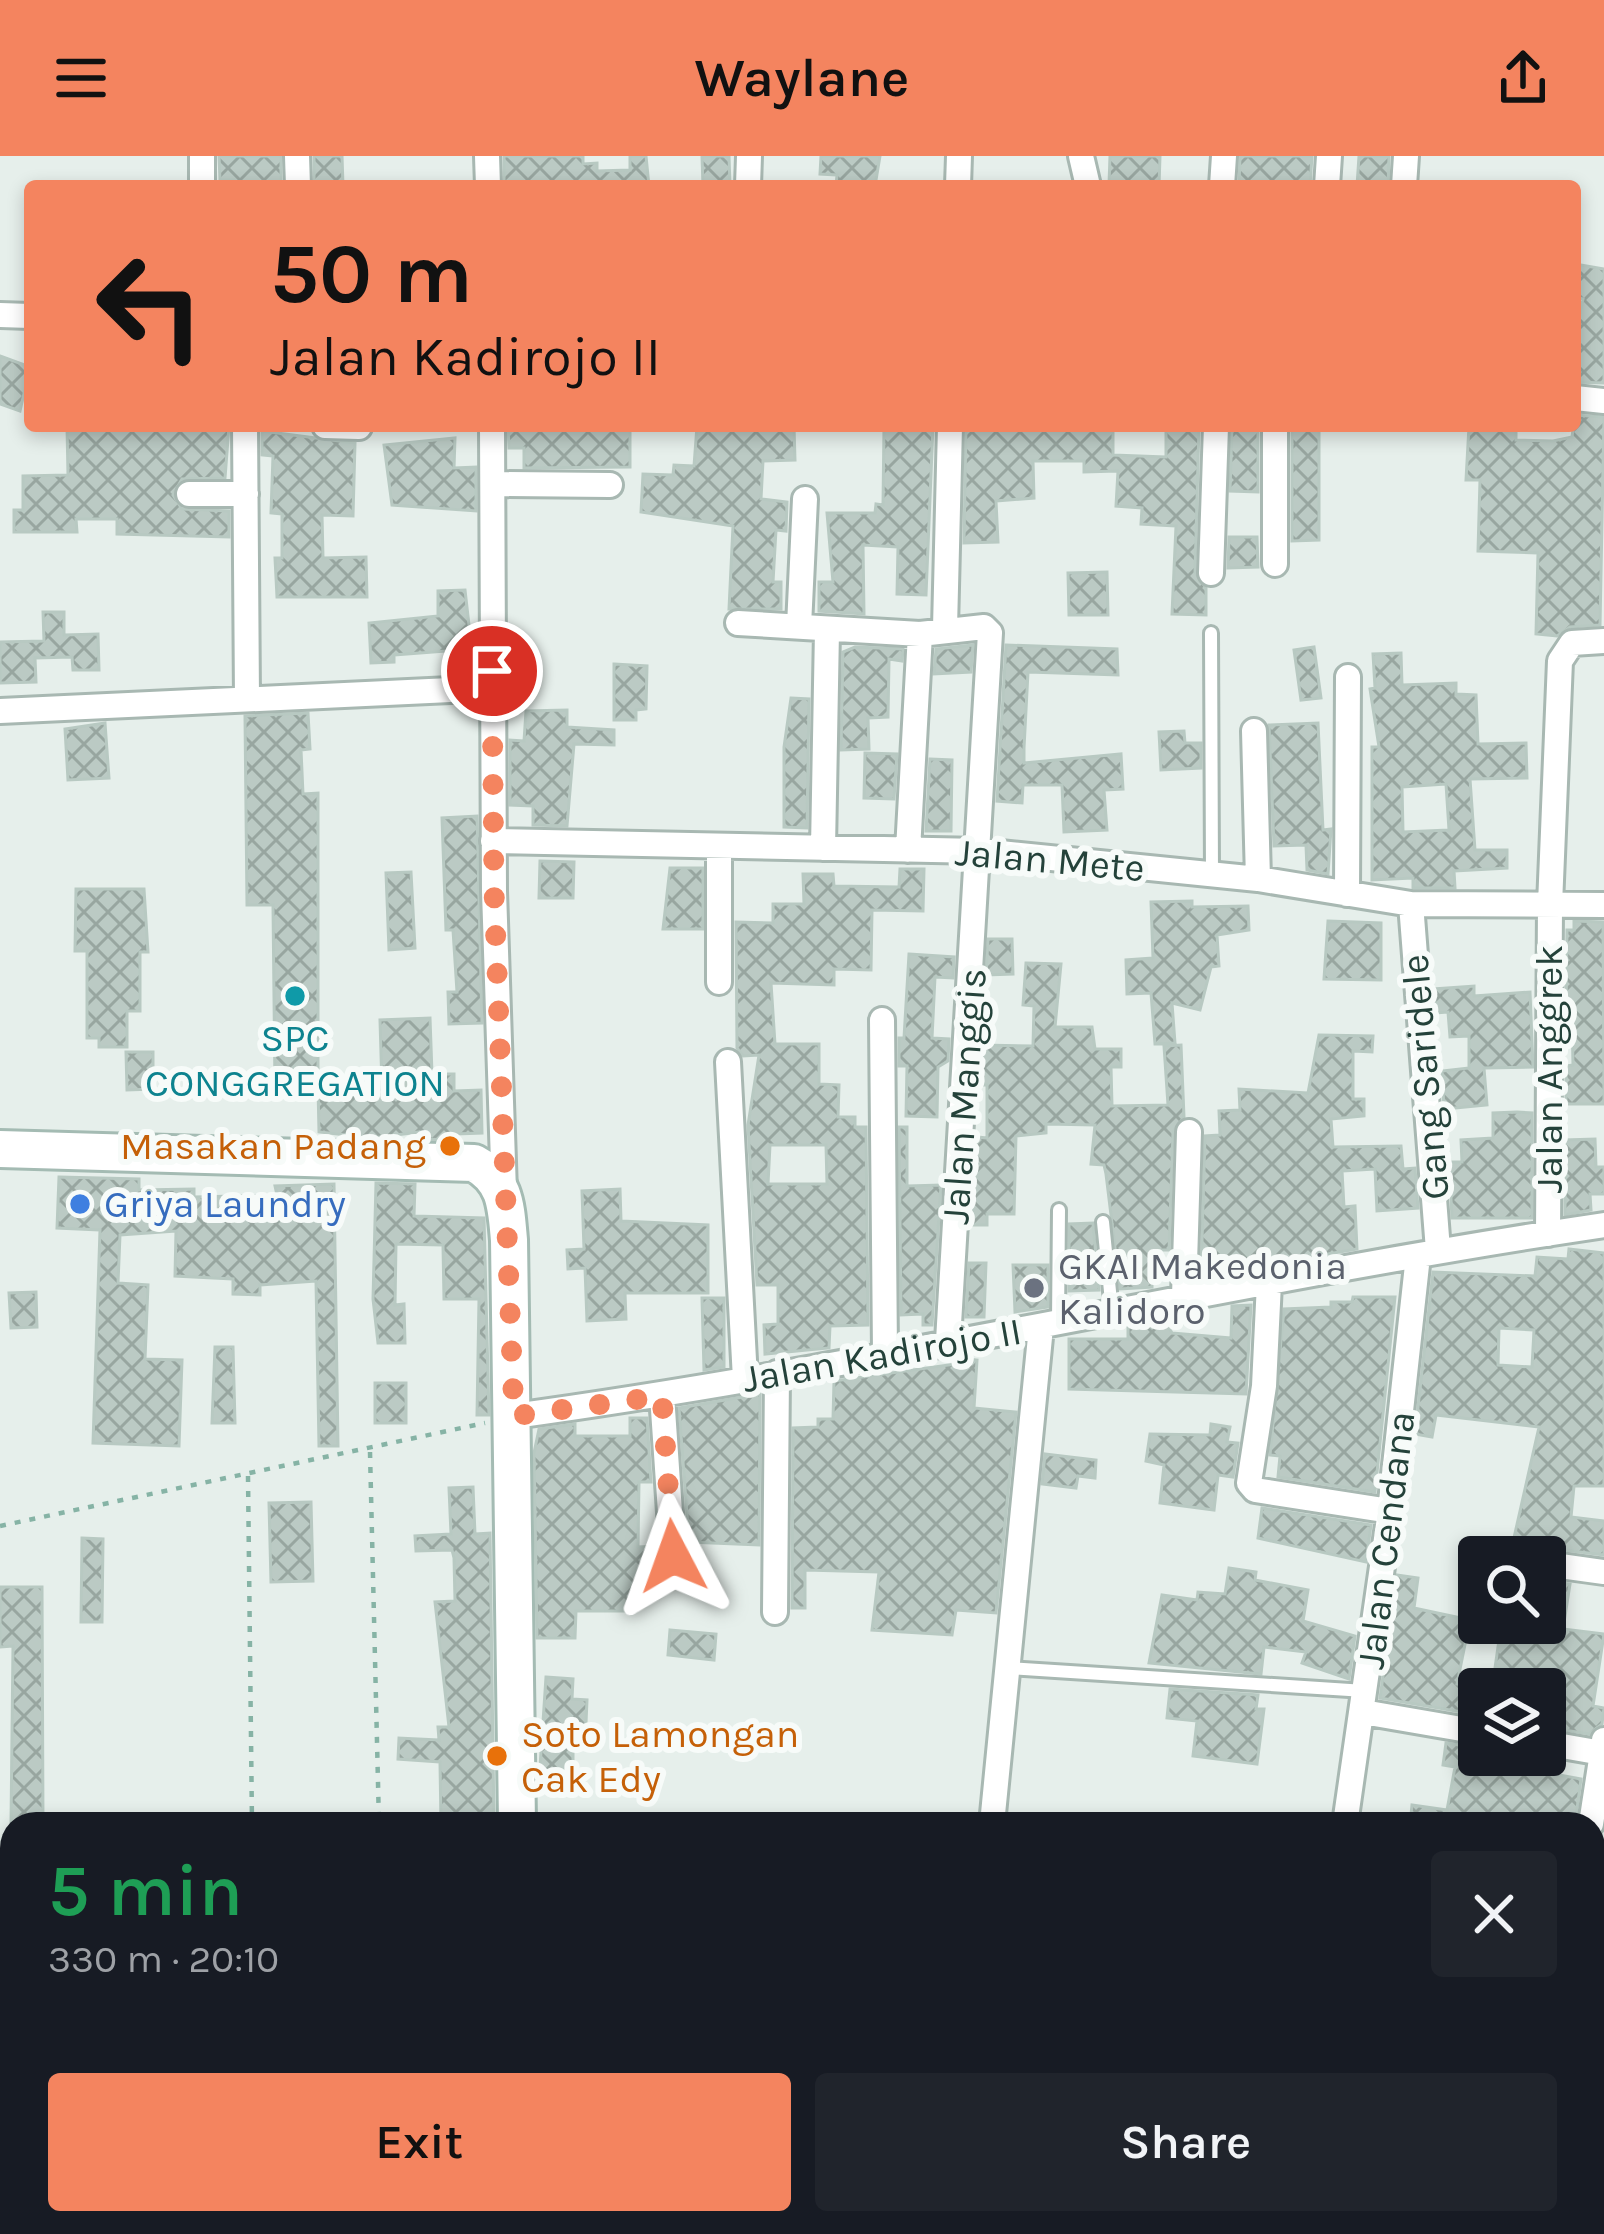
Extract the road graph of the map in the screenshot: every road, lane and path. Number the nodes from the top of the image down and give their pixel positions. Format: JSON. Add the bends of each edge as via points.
{"nodes":[{"id":1,"x":245,"y":432,"type":"edge"},
{"id":2,"x":492,"y":432,"type":"edge"},
{"id":3,"x":950,"y":432,"type":"edge"},
{"id":4,"x":1216,"y":432,"type":"edge"},
{"id":5,"x":1275,"y":432,"type":"edge"},
{"id":6,"x":494,"y":484,"type":"junction"},
{"id":7,"x":610,"y":485,"type":"dead end"},
{"id":8,"x":189,"y":494,"type":"dead end"},
{"id":9,"x":246,"y":494,"type":"junction"},
{"id":10,"x":805,"y":499,"type":"dead end"},
{"id":11,"x":1275,"y":564,"type":"dead end"},
{"id":12,"x":1211,"y":573,"type":"dead end"},
{"id":13,"x":738,"y":623,"type":"dead end"},
{"id":14,"x":799,"y":626,"type":"junction"},
{"id":15,"x":827,"y":630,"type":"junction"},
{"id":16,"x":933,"y":631,"type":"junction"},
{"id":17,"x":1211,"y":633,"type":"dead end"},
{"id":18,"x":1604,"y":641,"type":"edge"},
{"id":19,"x":1348,"y":677,"type":"dead end"},
{"id":20,"x":493,"y":688,"type":"junction"},
{"id":21,"x":247,"y":699,"type":"junction"},
{"id":22,"x":0,"y":710,"type":"edge"},
{"id":23,"x":1254,"y":731,"type":"dead end"},
{"id":24,"x":494,"y":842,"type":"junction"},
{"id":25,"x":719,"y":846,"type":"junction"},
{"id":26,"x":823,"y":848,"type":"junction"},
{"id":27,"x":908,"y":850,"type":"junction"},
{"id":28,"x":981,"y":851,"type":"junction"},
{"id":29,"x":1212,"y":875,"type":"junction"},
{"id":30,"x":1258,"y":879,"type":"junction"},
{"id":31,"x":1347,"y":894,"type":"junction"},
{"id":32,"x":1411,"y":904,"type":"junction"},
{"id":33,"x":1550,"y":905,"type":"junction"},
{"id":34,"x":1604,"y":905,"type":"edge"},
{"id":35,"x":719,"y":982,"type":"dead end"},
{"id":36,"x":882,"y":1020,"type":"dead end"},
{"id":37,"x":728,"y":1062,"type":"dead end"},
{"id":38,"x":1189,"y":1132,"type":"dead end"},
{"id":39,"x":0,"y":1149,"type":"edge"},
{"id":40,"x":504,"y":1192,"type":"junction"},
{"id":41,"x":1059,"y":1210,"type":"dead end"},
{"id":42,"x":1103,"y":1222,"type":"dead end"},
{"id":43,"x":1604,"y":1226,"type":"edge"},
{"id":44,"x":1548,"y":1234,"type":"junction"},
{"id":45,"x":1428,"y":1253,"type":"junction"},
{"id":46,"x":1269,"y":1283,"type":"junction"},
{"id":47,"x":1184,"y":1296,"type":"junction"},
{"id":48,"x":1112,"y":1311,"type":"junction"},
{"id":49,"x":1049,"y":1325,"type":"junction"},
{"id":50,"x":948,"y":1341,"type":"junction"},
{"id":51,"x":885,"y":1353,"type":"junction"},
{"id":52,"x":777,"y":1373,"type":"junction"},
{"id":53,"x":745,"y":1379,"type":"junction"},
{"id":54,"x":662,"y":1396,"type":"junction"},
{"id":55,"x":514,"y":1416,"type":"junction"},
{"id":56,"x":370,"y":1451,"type":"junction"},
{"id":57,"x":248,"y":1476,"type":"junction"},
{"id":58,"x":1390,"y":1511,"type":"junction"},
{"id":59,"x":0,"y":1526,"type":"edge"},
{"id":60,"x":673,"y":1556,"type":"dead end"},
{"id":61,"x":1566,"y":1567,"type":"edge"},
{"id":62,"x":1604,"y":1572,"type":"edge"},
{"id":63,"x":775,"y":1612,"type":"dead end"},
{"id":64,"x":1007,"y":1668,"type":"junction"},
{"id":65,"x":1365,"y":1701,"type":"junction"},
{"id":66,"x":1458,"y":1726,"type":"edge"},
{"id":67,"x":1566,"y":1748,"type":"edge"},
{"id":68,"x":1602,"y":1754,"type":"edge"},
{"id":69,"x":252,"y":1812,"type":"edge"},
{"id":70,"x":380,"y":1812,"type":"edge"},
{"id":71,"x":517,"y":1812,"type":"edge"},
{"id":72,"x":993,"y":1812,"type":"edge"},
{"id":73,"x":1347,"y":1812,"type":"edge"},
{"id":74,"x":1593,"y":1812,"type":"edge"}],
"edges":[{"from":1,"to":9,"type":"street"},
{"from":2,"to":6,"type":"street"},
{"from":3,"to":16,"type":"street"},
{"from":4,"to":12,"type":"street"},
{"from":5,"to":11,"type":"street"},
{"from":6,"to":7,"type":"street"},
{"from":6,"to":20,"type":"street"},
{"from":8,"to":9,"type":"street"},
{"from":9,"to":21,"type":"street"},
{"from":10,"to":14,"type":"street"},
{"from":13,"to":14,"type":"street"},
{"from":14,"to":15,"type":"street"},
{"from":15,"to":16,"type":"street"},
{"from":15,"to":26,"type":"street"},
{"from":16,"to":27,"type":"street"},
{"from":16,"to":28,"type":"street","name":"Jalan Manggis","via":[[990,633]]},
{"from":17,"to":29,"type":"lane"},
{"from":18,"to":33,"type":"street","name":"Jalan Anggrek","via":[[1572,643],[1560,661]]},
{"from":19,"to":31,"type":"street"},
{"from":20,"to":21,"type":"street"},
{"from":20,"to":24,"type":"street"},
{"from":21,"to":22,"type":"street"},
{"from":23,"to":30,"type":"street"},
{"from":24,"to":25,"type":"street","name":"Jalan Mete"},
{"from":24,"to":40,"type":"street"},
{"from":25,"to":26,"type":"street","name":"Jalan Mete"},
{"from":25,"to":35,"type":"street"},
{"from":26,"to":27,"type":"street","name":"Jalan Mete"},
{"from":27,"to":28,"type":"street","name":"Jalan Mete"},
{"from":28,"to":29,"type":"street","name":"Jalan Mete"},
{"from":28,"to":50,"type":"street","name":"Jalan Manggis"},
{"from":29,"to":30,"type":"street","name":"Jalan Mete"},
{"from":30,"to":31,"type":"street","name":"Jalan Mete"},
{"from":31,"to":32,"type":"street","name":"Jalan Mete"},
{"from":32,"to":33,"type":"street","name":"Jalan Mete"},
{"from":32,"to":45,"type":"street","name":"Gang Saridele"},
{"from":33,"to":34,"type":"street","name":"Jalan Mete"},
{"from":33,"to":44,"type":"street","name":"Jalan Anggrek"},
{"from":36,"to":51,"type":"street"},
{"from":37,"to":53,"type":"street"},
{"from":38,"to":47,"type":"street"},
{"from":39,"to":40,"type":"street","via":[[474,1162]]},
{"from":40,"to":55,"type":"street"},
{"from":41,"to":49,"type":"lane"},
{"from":42,"to":48,"type":"lane"},
{"from":43,"to":44,"type":"street","name":"Jalan Kadirojo II"},
{"from":44,"to":45,"type":"street","name":"Jalan Kadirojo II"},
{"from":45,"to":46,"type":"street","name":"Jalan Kadirojo II"},
{"from":45,"to":58,"type":"street","name":"Jalan Cendana"},
{"from":46,"to":47,"type":"street","name":"Jalan Kadirojo II"},
{"from":46,"to":58,"type":"street","via":[[1250,1483]]},
{"from":47,"to":48,"type":"street","name":"Jalan Kadirojo II"},
{"from":48,"to":49,"type":"street","name":"Jalan Kadirojo II"},
{"from":49,"to":50,"type":"street","name":"Jalan Kadirojo II"},
{"from":49,"to":64,"type":"street"},
{"from":50,"to":51,"type":"street","name":"Jalan Kadirojo II"},
{"from":51,"to":52,"type":"street","name":"Jalan Kadirojo II"},
{"from":52,"to":53,"type":"street","name":"Jalan Kadirojo II"},
{"from":52,"to":63,"type":"street"},
{"from":53,"to":54,"type":"street","name":"Jalan Kadirojo II"},
{"from":54,"to":55,"type":"street","name":"Jalan Kadirojo II"},
{"from":54,"to":60,"type":"street"},
{"from":55,"to":56,"type":"path"},
{"from":55,"to":71,"type":"street"},
{"from":56,"to":57,"type":"path"},
{"from":56,"to":70,"type":"path"},
{"from":57,"to":59,"type":"path"},
{"from":57,"to":69,"type":"path"},
{"from":58,"to":65,"type":"street","name":"Jalan Cendana"},
{"from":61,"to":62,"type":"street"},
{"from":64,"to":65,"type":"lane"},
{"from":64,"to":72,"type":"street"},
{"from":65,"to":66,"type":"street"},
{"from":65,"to":73,"type":"street","name":"Jalan Cendana"},
{"from":67,"to":68,"type":"street"},
{"from":68,"to":74,"type":"street"}]}
